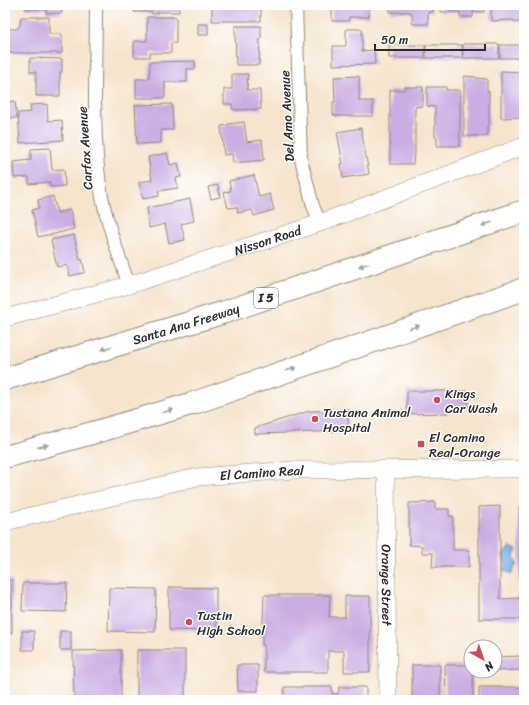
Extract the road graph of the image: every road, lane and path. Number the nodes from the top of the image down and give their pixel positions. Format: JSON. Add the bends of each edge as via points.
{"nodes":[{"id":1,"x":96,"y":5,"type":"edge"},
{"id":2,"x":296,"y":5,"type":"edge"},
{"id":3,"x":524,"y":146,"type":"edge"},
{"id":4,"x":524,"y":211,"type":"edge"},
{"id":5,"x":320,"y":224,"type":"junction"},
{"id":6,"x":130,"y":285,"type":"junction"},
{"id":7,"x":524,"y":289,"type":"edge"},
{"id":8,"x":5,"y":318,"type":"edge"},
{"id":9,"x":5,"y":379,"type":"edge"},
{"id":10,"x":5,"y":457,"type":"edge"},
{"id":11,"x":524,"y":469,"type":"edge"},
{"id":12,"x":386,"y":470,"type":"junction"},
{"id":13,"x":5,"y":522,"type":"edge"},
{"id":14,"x":388,"y":700,"type":"edge"}],
"edges":[{"from":1,"to":6,"type":"street","name":"Carfax Avenue","via":[[96,128],[101,186],[105,209]]},
{"from":2,"to":5,"type":"street","name":"Del Amo Avenue","via":[[301,159]]},
{"from":3,"to":5,"type":"street","name":"Nisson Road"},
{"from":4,"to":9,"type":"highway","name":"Santa Ana Freeway","number":"I 5","one_way":true,"via":[[225,312]]},
{"from":5,"to":6,"type":"street","name":"Nisson Road"},
{"from":6,"to":8,"type":"street","name":"Nisson Road"},
{"from":10,"to":7,"type":"highway","one_way":true,"via":[[194,402]]},
{"from":11,"to":12,"type":"street","name":"El Camino Real"},
{"from":12,"to":13,"type":"street","name":"El Camino Real","via":[[294,470],[197,477]]},
{"from":12,"to":14,"type":"street","name":"Orange Street"}]}
